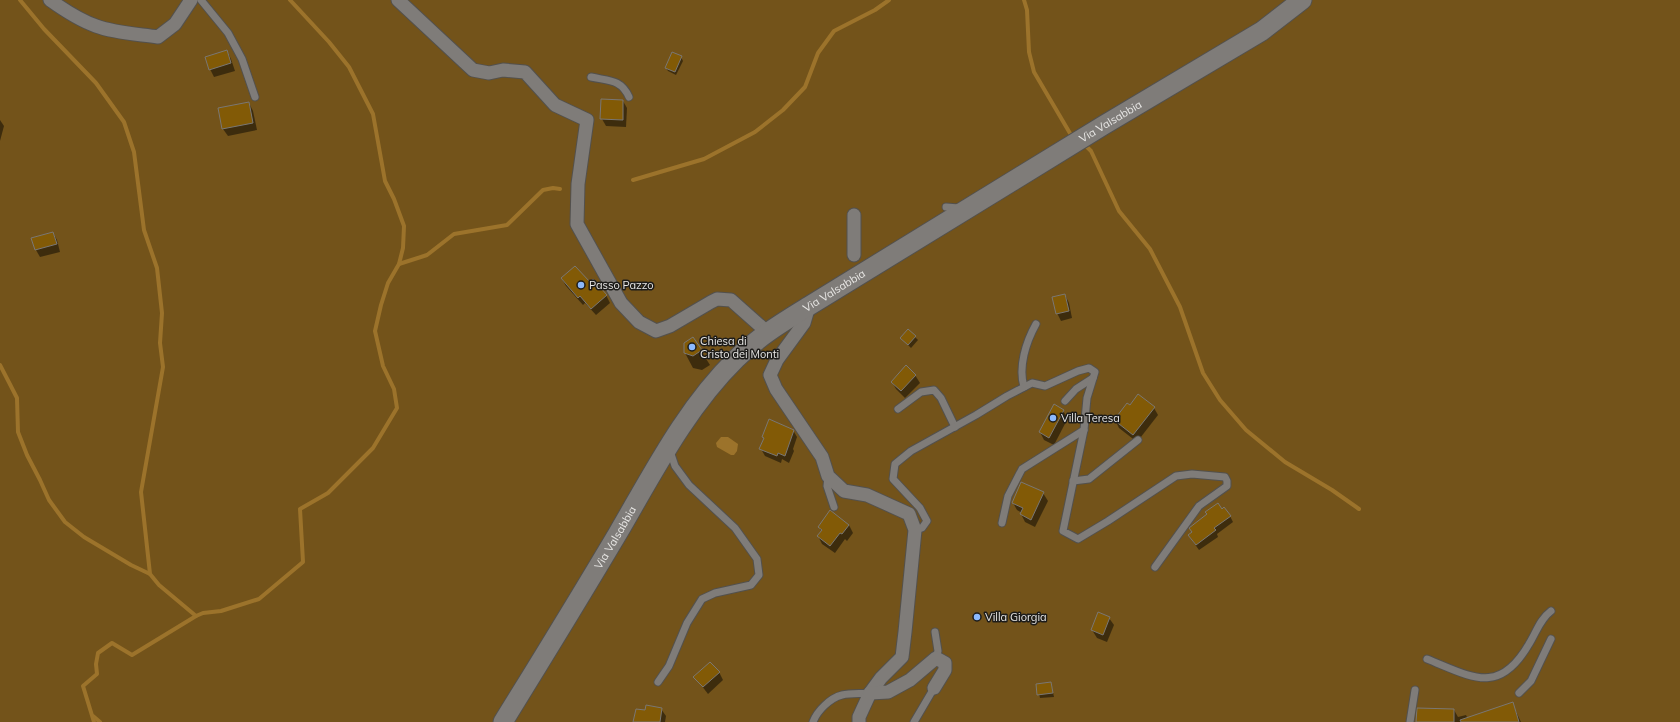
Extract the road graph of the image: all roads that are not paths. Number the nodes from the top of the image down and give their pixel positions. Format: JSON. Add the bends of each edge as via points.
{"nodes":[{"id":1,"x":50,"y":0,"type":"edge"},
{"id":2,"x":191,"y":0,"type":"edge"},
{"id":3,"x":201,"y":0,"type":"edge"},
{"id":4,"x":398,"y":0,"type":"edge"},
{"id":5,"x":1302,"y":0,"type":"edge"},
{"id":6,"x":228,"y":33,"type":"junction"},
{"id":7,"x":228,"y":46,"type":"dead end"},
{"id":8,"x":591,"y":78,"type":"dead end"},
{"id":9,"x":255,"y":97,"type":"dead end"},
{"id":10,"x":629,"y":97,"type":"dead end"},
{"id":11,"x":946,"y":207,"type":"dead end"},
{"id":12,"x":967,"y":209,"type":"junction"},
{"id":13,"x":854,"y":215,"type":"dead end"},
{"id":14,"x":854,"y":255,"type":"dead end"},
{"id":15,"x":810,"y":306,"type":"junction"},
{"id":16,"x":1036,"y":324,"type":"dead end"},
{"id":17,"x":767,"y":332,"type":"junction"},
{"id":18,"x":1093,"y":378,"type":"junction"},
{"id":19,"x":1024,"y":387,"type":"junction"},
{"id":20,"x":1065,"y":401,"type":"dead end"},
{"id":21,"x":898,"y":409,"type":"dead end"},
{"id":22,"x":955,"y":427,"type":"junction"},
{"id":23,"x":1084,"y":430,"type":"junction"},
{"id":24,"x":1138,"y":440,"type":"dead end"},
{"id":25,"x":667,"y":449,"type":"junction"},
{"id":26,"x":828,"y":476,"type":"junction"},
{"id":27,"x":1073,"y":481,"type":"junction"},
{"id":28,"x":834,"y":507,"type":"dead end"},
{"id":29,"x":1002,"y":524,"type":"dead end"},
{"id":30,"x":915,"y":530,"type":"junction"},
{"id":31,"x":1155,"y":567,"type":"dead end"},
{"id":32,"x":1551,"y":611,"type":"dead end"},
{"id":33,"x":935,"y":632,"type":"dead end"},
{"id":34,"x":1551,"y":639,"type":"dead end"},
{"id":35,"x":936,"y":658,"type":"junction"},
{"id":36,"x":1427,"y":659,"type":"dead end"},
{"id":37,"x":658,"y":682,"type":"dead end"},
{"id":38,"x":934,"y":688,"type":"joint"},
{"id":39,"x":1415,"y":690,"type":"dead end"},
{"id":40,"x":1520,"y":692,"type":"dead end"},
{"id":41,"x":870,"y":693,"type":"junction"},
{"id":42,"x":503,"y":722,"type":"edge"},
{"id":43,"x":813,"y":722,"type":"edge"},
{"id":44,"x":859,"y":722,"type":"edge"},
{"id":45,"x":914,"y":722,"type":"edge"},
{"id":46,"x":1410,"y":722,"type":"edge"}],
"edges":[{"from":1,"to":2,"type":"street","via":[[68,13],[96,26],[158,37],[175,24]]},
{"from":3,"to":6,"type":"lane"},
{"from":4,"to":17,"type":"street","via":[[473,70],[489,73],[503,70],[525,72],[555,105],[587,120],[578,184],[577,224],[621,303],[639,322],[656,331],[670,326],[717,299],[731,300],[749,309]]},
{"from":5,"to":12,"type":"main road","name":"Via Valsabbia","via":[[1262,31]]},
{"from":6,"to":7,"type":"lane"},
{"from":6,"to":9,"type":"lane","via":[[242,60]]},
{"from":8,"to":10,"type":"lane","via":[[618,82]]},
{"from":11,"to":12,"type":"lane"},
{"from":12,"to":15,"type":"main road","name":"Via Valsabbia"},
{"from":13,"to":14,"type":"street"},
{"from":15,"to":17,"type":"main road","name":"Via Valsabbia"},
{"from":15,"to":26,"type":"street","via":[[804,323],[777,360],[770,375],[776,389],[822,457]]},
{"from":16,"to":19,"type":"lane","via":[[1025,353],[1021,376]]},
{"from":17,"to":25,"type":"main road","name":"Via Valsabbia","via":[[721,375]]},
{"from":18,"to":19,"type":"lane","via":[[1094,372],[1089,368],[1046,386],[1032,383]]},
{"from":18,"to":20,"type":"lane","via":[[1076,389]]},
{"from":18,"to":23,"type":"lane","via":[[1087,398]]},
{"from":19,"to":22,"type":"lane"},
{"from":21,"to":22,"type":"lane","via":[[921,392],[934,390],[941,398]]},
{"from":22,"to":30,"type":"lane","via":[[911,451],[895,464],[893,479],[920,508],[927,521],[922,528]]},
{"from":23,"to":27,"type":"lane"},
{"from":23,"to":29,"type":"lane","via":[[1022,468],[1008,496]]},
{"from":24,"to":27,"type":"lane","via":[[1089,479]]},
{"from":25,"to":37,"type":"lane","via":[[675,466],[689,484],[735,528],[757,560],[759,575],[751,585],[715,593],[702,599],[687,623],[669,666]]},
{"from":25,"to":42,"type":"main road","name":"Via Valsabbia"},
{"from":26,"to":28,"type":"lane","via":[[827,486]]},
{"from":26,"to":30,"type":"street","via":[[844,491],[867,495],[909,514]]},
{"from":27,"to":31,"type":"lane","via":[[1063,531],[1078,539],[1176,476],[1192,474],[1225,477],[1227,486],[1199,506]]},
{"from":30,"to":41,"type":"street","via":[[902,657]]},
{"from":32,"to":36,"type":"lane","via":[[1544,616],[1520,659],[1506,673],[1489,679],[1465,674]]},
{"from":33,"to":35,"type":"lane","via":[[938,651]]},
{"from":34,"to":40,"type":"lane","via":[[1531,681]]},
{"from":35,"to":38,"type":"street","via":[[945,663],[946,670]]},
{"from":35,"to":41,"type":"street","via":[[910,680],[888,692]]},
{"from":38,"to":45,"type":"lane"},
{"from":39,"to":46,"type":"lane"},
{"from":41,"to":43,"type":"lane","via":[[841,695],[822,707]]},
{"from":41,"to":44,"type":"street"}]}
